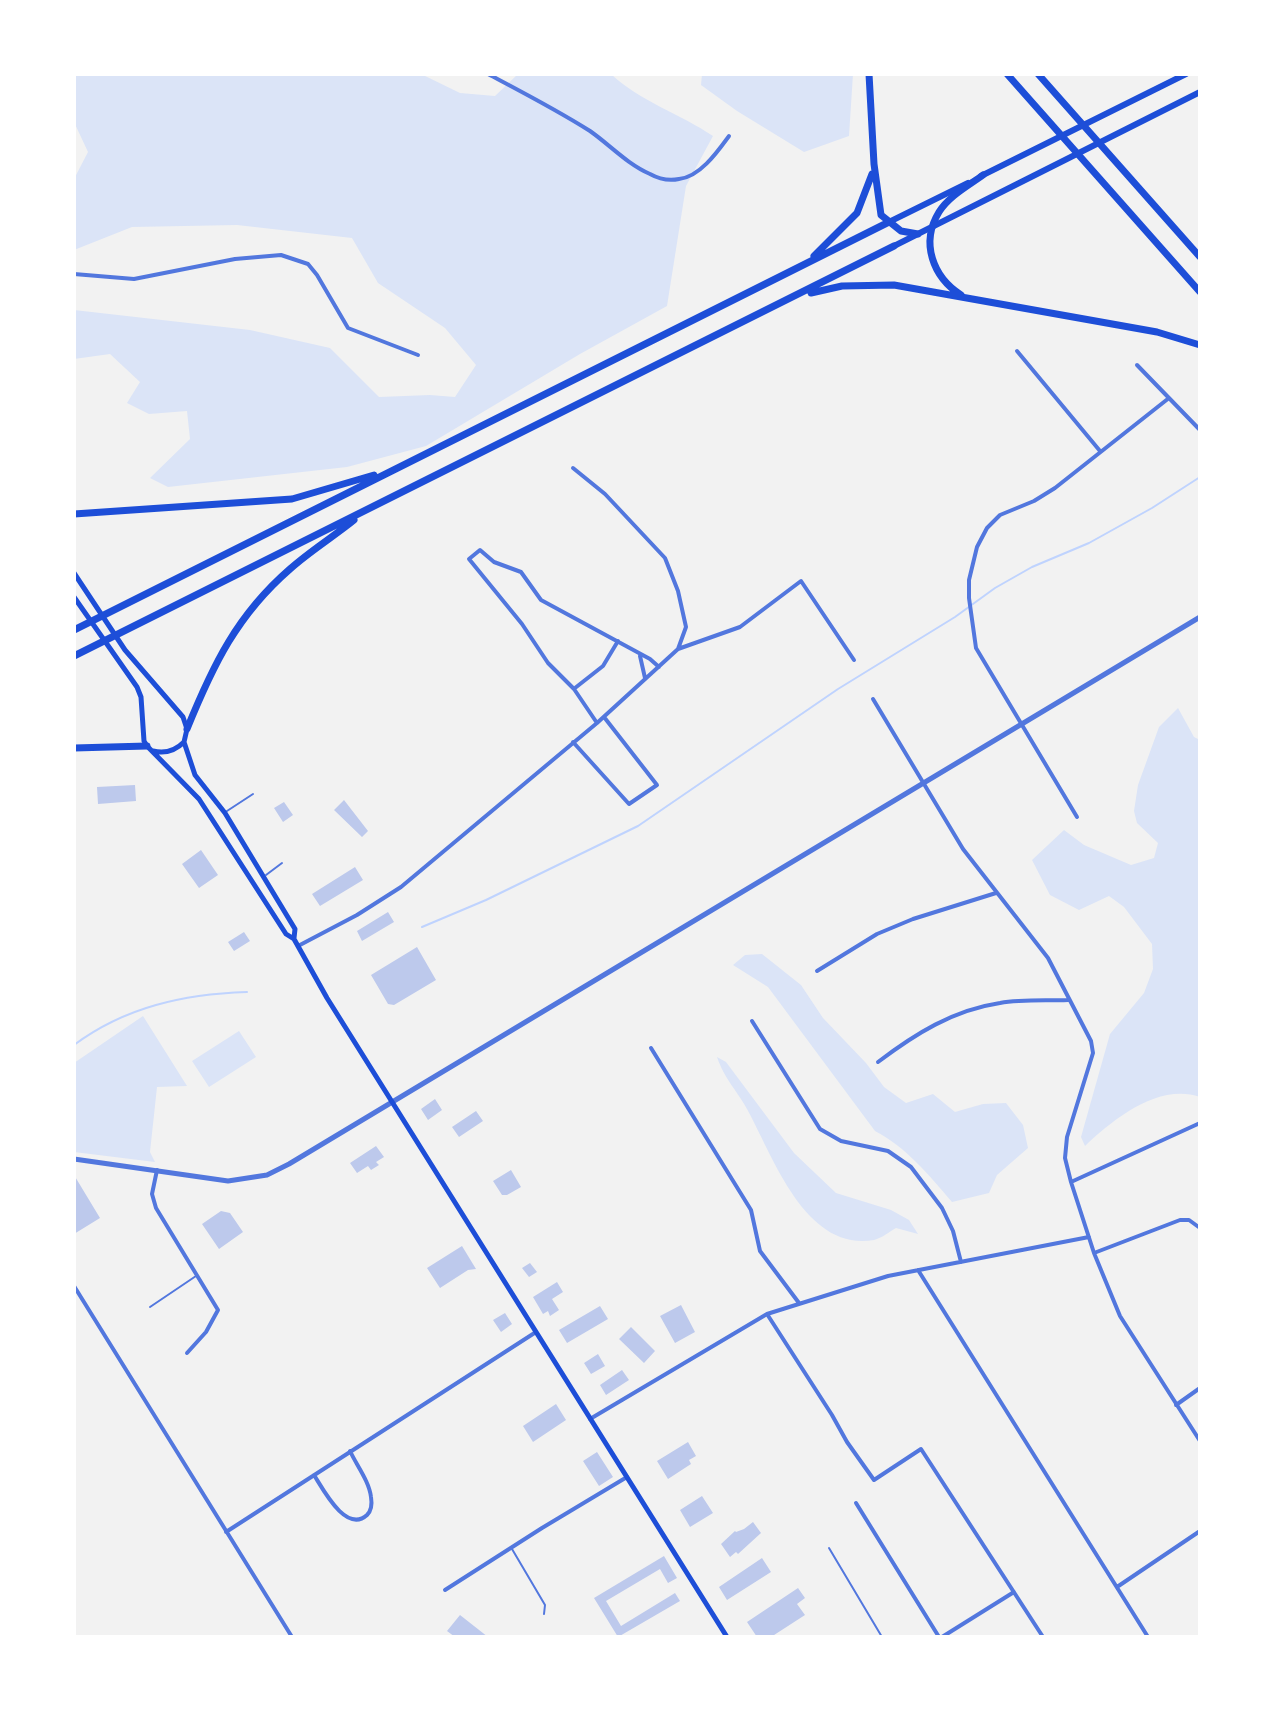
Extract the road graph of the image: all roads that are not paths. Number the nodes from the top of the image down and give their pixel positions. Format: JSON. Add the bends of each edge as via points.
{"nodes":[{"id":1,"x":488,"y":74,"type":"edge"},
{"id":2,"x":869,"y":74,"type":"edge"},
{"id":3,"x":1007,"y":74,"type":"edge"},
{"id":4,"x":1038,"y":74,"type":"edge"},
{"id":5,"x":1186,"y":74,"type":"edge"},
{"id":6,"x":1200,"y":92,"type":"edge"},
{"id":7,"x":729,"y":136,"type":"dead end"},
{"id":8,"x":874,"y":164,"type":"junction"},
{"id":9,"x":983,"y":175,"type":"junction"},
{"id":10,"x":889,"y":222,"type":"junction"},
{"id":11,"x":933,"y":226,"type":"junction"},
{"id":12,"x":918,"y":234,"type":"junction"},
{"id":13,"x":894,"y":246,"type":"joint"},
{"id":14,"x":1200,"y":257,"type":"edge"},
{"id":15,"x":803,"y":266,"type":"junction"},
{"id":16,"x":74,"y":274,"type":"edge"},
{"id":17,"x":1200,"y":292,"type":"edge"},
{"id":18,"x":967,"y":299,"type":"junction"},
{"id":19,"x":771,"y":308,"type":"junction"},
{"id":20,"x":1200,"y":345,"type":"edge"},
{"id":21,"x":1017,"y":351,"type":"dead end"},
{"id":22,"x":418,"y":355,"type":"dead end"},
{"id":23,"x":1137,"y":365,"type":"dead end"},
{"id":24,"x":1169,"y":398,"type":"junction"},
{"id":25,"x":1200,"y":430,"type":"edge"},
{"id":26,"x":1100,"y":451,"type":"junction"},
{"id":27,"x":409,"y":462,"type":"junction"},
{"id":28,"x":573,"y":468,"type":"dead end"},
{"id":29,"x":369,"y":509,"type":"junction"},
{"id":30,"x":74,"y":514,"type":"edge"},
{"id":31,"x":74,"y":573,"type":"edge"},
{"id":32,"x":74,"y":597,"type":"edge"},
{"id":33,"x":1200,"y":617,"type":"edge"},
{"id":34,"x":74,"y":630,"type":"edge"},
{"id":35,"x":618,"y":641,"type":"junction"},
{"id":36,"x":678,"y":649,"type":"junction"},
{"id":37,"x":639,"y":654,"type":"junction"},
{"id":38,"x":76,"y":655,"type":"edge"},
{"id":39,"x":854,"y":660,"type":"dead end"},
{"id":40,"x":659,"y":667,"type":"junction"},
{"id":41,"x":645,"y":680,"type":"junction"},
{"id":42,"x":574,"y":689,"type":"junction"},
{"id":43,"x":873,"y":699,"type":"dead end"},
{"id":44,"x":604,"y":717,"type":"junction"},
{"id":45,"x":597,"y":723,"type":"junction"},
{"id":46,"x":1023,"y":723,"type":"junction"},
{"id":47,"x":187,"y":729,"type":"junction"},
{"id":48,"x":184,"y":742,"type":"junction"},
{"id":49,"x":573,"y":742,"type":"junction"},
{"id":50,"x":148,"y":747,"type":"junction"},
{"id":51,"x":74,"y":748,"type":"edge"},
{"id":52,"x":925,"y":782,"type":"junction"},
{"id":53,"x":253,"y":794,"type":"dead end"},
{"id":54,"x":225,"y":813,"type":"junction"},
{"id":55,"x":1077,"y":817,"type":"dead end"},
{"id":56,"x":282,"y":863,"type":"dead end"},
{"id":57,"x":265,"y":876,"type":"junction"},
{"id":58,"x":996,"y":893,"type":"junction"},
{"id":59,"x":294,"y":939,"type":"junction"},
{"id":60,"x":298,"y":946,"type":"junction"},
{"id":61,"x":817,"y":971,"type":"dead end"},
{"id":62,"x":1068,"y":1000,"type":"junction"},
{"id":63,"x":752,"y":1021,"type":"dead end"},
{"id":64,"x":651,"y":1048,"type":"dead end"},
{"id":65,"x":878,"y":1062,"type":"dead end"},
{"id":66,"x":391,"y":1101,"type":"junction"},
{"id":67,"x":1200,"y":1123,"type":"edge"},
{"id":68,"x":74,"y":1159,"type":"edge"},
{"id":69,"x":157,"y":1170,"type":"junction"},
{"id":70,"x":1071,"y":1182,"type":"junction"},
{"id":71,"x":1200,"y":1228,"type":"edge"},
{"id":72,"x":1089,"y":1237,"type":"junction"},
{"id":73,"x":1094,"y":1253,"type":"junction"},
{"id":74,"x":961,"y":1262,"type":"junction"},
{"id":75,"x":918,"y":1270,"type":"junction"},
{"id":76,"x":197,"y":1275,"type":"junction"},
{"id":77,"x":74,"y":1286,"type":"edge"},
{"id":78,"x":799,"y":1303,"type":"junction"},
{"id":79,"x":150,"y":1307,"type":"dead end"},
{"id":80,"x":767,"y":1314,"type":"junction"},
{"id":81,"x":536,"y":1332,"type":"junction"},
{"id":82,"x":187,"y":1353,"type":"dead end"},
{"id":83,"x":1200,"y":1388,"type":"edge"},
{"id":84,"x":1176,"y":1405,"type":"junction"},
{"id":85,"x":590,"y":1419,"type":"junction"},
{"id":86,"x":1200,"y":1441,"type":"edge"},
{"id":87,"x":350,"y":1451,"type":"junction"},
{"id":88,"x":314,"y":1475,"type":"junction"},
{"id":89,"x":627,"y":1477,"type":"junction"},
{"id":90,"x":856,"y":1503,"type":"dead end"},
{"id":91,"x":1200,"y":1531,"type":"edge"},
{"id":92,"x":226,"y":1532,"type":"junction"},
{"id":93,"x":512,"y":1548,"type":"junction"},
{"id":94,"x":829,"y":1548,"type":"dead end"},
{"id":95,"x":1117,"y":1587,"type":"junction"},
{"id":96,"x":445,"y":1590,"type":"dead end"},
{"id":97,"x":1014,"y":1592,"type":"junction"},
{"id":98,"x":544,"y":1614,"type":"dead end"},
{"id":99,"x":724,"y":1636,"type":"edge"},
{"id":100,"x":292,"y":1637,"type":"edge"},
{"id":101,"x":882,"y":1637,"type":"edge"},
{"id":102,"x":940,"y":1637,"type":"edge"},
{"id":103,"x":1043,"y":1637,"type":"edge"},
{"id":104,"x":1148,"y":1637,"type":"edge"}],
"edges":[{"from":1,"to":7,"type":"street","via":[[665,180],[695,173]]},
{"from":2,"to":8,"type":"highway"},
{"from":3,"to":17,"type":"highway"},
{"from":4,"to":14,"type":"highway"},
{"from":5,"to":9,"type":"highway"},
{"from":6,"to":11,"type":"highway"},
{"from":8,"to":10,"type":"highway","via":[[881,215]]},
{"from":8,"to":15,"type":"highway","via":[[857,213]]},
{"from":9,"to":10,"type":"highway"},
{"from":9,"to":11,"type":"highway","via":[[947,203]]},
{"from":10,"to":12,"type":"highway"},
{"from":10,"to":15,"type":"highway"},
{"from":11,"to":12,"type":"highway"},
{"from":11,"to":18,"type":"highway","via":[[934,268]]},
{"from":12,"to":13,"type":"highway"},
{"from":13,"to":19,"type":"highway"},
{"from":15,"to":27,"type":"highway"},
{"from":16,"to":22,"type":"street","via":[[134,279],[281,255],[308,264],[348,328]]},
{"from":18,"to":19,"type":"highway","via":[[871,284],[819,289]]},
{"from":18,"to":20,"type":"highway","via":[[1157,332]]},
{"from":19,"to":29,"type":"highway"},
{"from":21,"to":26,"type":"street"},
{"from":23,"to":24,"type":"street"},
{"from":24,"to":25,"type":"street"},
{"from":24,"to":26,"type":"street"},
{"from":26,"to":46,"type":"street","via":[[1055,488],[1000,515],[977,547],[969,580],[976,648]]},
{"from":27,"to":30,"type":"highway","via":[[292,499]]},
{"from":27,"to":34,"type":"highway"},
{"from":28,"to":36,"type":"street","via":[[665,558],[686,627]]},
{"from":29,"to":38,"type":"highway"},
{"from":29,"to":47,"type":"highway","via":[[292,567],[252,607],[218,655]]},
{"from":31,"to":47,"type":"main road"},
{"from":32,"to":50,"type":"main road","via":[[137,687]]},
{"from":33,"to":46,"type":"street"},
{"from":35,"to":37,"type":"street"},
{"from":35,"to":42,"type":"street","via":[[603,666]]},
{"from":35,"to":42,"type":"street","via":[[541,600],[521,572],[480,550],[469,559]]},
{"from":36,"to":39,"type":"street","via":[[740,627],[801,581]]},
{"from":36,"to":40,"type":"street"},
{"from":37,"to":40,"type":"street"},
{"from":37,"to":41,"type":"street"},
{"from":40,"to":41,"type":"street"},
{"from":41,"to":44,"type":"street"},
{"from":42,"to":45,"type":"street"},
{"from":43,"to":52,"type":"street"},
{"from":44,"to":45,"type":"street"},
{"from":44,"to":49,"type":"street","via":[[657,785],[629,804]]},
{"from":45,"to":49,"type":"street"},
{"from":46,"to":52,"type":"street"},
{"from":46,"to":55,"type":"street"},
{"from":47,"to":48,"type":"main road"},
{"from":48,"to":50,"type":"main road","via":[[161,753]]},
{"from":48,"to":54,"type":"main road","via":[[195,775]]},
{"from":49,"to":60,"type":"street","via":[[401,887]]},
{"from":50,"to":51,"type":"highway"},
{"from":50,"to":59,"type":"main road","via":[[199,799]]},
{"from":52,"to":58,"type":"street","via":[[963,849]]},
{"from":52,"to":66,"type":"street"},
{"from":53,"to":54,"type":"lane"},
{"from":54,"to":57,"type":"main road"},
{"from":56,"to":57,"type":"lane"},
{"from":57,"to":59,"type":"main road","via":[[295,929]]},
{"from":58,"to":61,"type":"street","via":[[902,923]]},
{"from":58,"to":62,"type":"street","via":[[1048,958]]},
{"from":59,"to":60,"type":"main road"},
{"from":60,"to":66,"type":"main road"},
{"from":62,"to":65,"type":"street","via":[[1000,1003],[972,1010],[911,1037]]},
{"from":62,"to":70,"type":"street","via":[[1093,1053],[1067,1137]]},
{"from":63,"to":74,"type":"street","via":[[820,1129],[841,1141],[888,1151],[911,1167],[942,1208]]},
{"from":64,"to":78,"type":"street","via":[[751,1210],[760,1251]]},
{"from":66,"to":69,"type":"street","via":[[267,1175],[228,1181]]},
{"from":66,"to":81,"type":"main road"},
{"from":67,"to":70,"type":"street"},
{"from":68,"to":69,"type":"street"},
{"from":69,"to":76,"type":"street","via":[[152,1194],[156,1208]]},
{"from":70,"to":72,"type":"street"},
{"from":71,"to":73,"type":"street","via":[[1180,1220]]},
{"from":72,"to":73,"type":"street"},
{"from":72,"to":74,"type":"street"},
{"from":73,"to":84,"type":"street","via":[[1123,1324]]},
{"from":74,"to":75,"type":"street"},
{"from":75,"to":78,"type":"street"},
{"from":75,"to":95,"type":"street"},
{"from":76,"to":79,"type":"lane"},
{"from":76,"to":82,"type":"street","via":[[218,1310]]},
{"from":77,"to":92,"type":"street"},
{"from":78,"to":80,"type":"street"},
{"from":80,"to":85,"type":"street"},
{"from":80,"to":97,"type":"street","via":[[874,1480],[921,1449]]},
{"from":81,"to":85,"type":"main road"},
{"from":81,"to":87,"type":"street"},
{"from":83,"to":84,"type":"street"},
{"from":84,"to":86,"type":"street"},
{"from":85,"to":89,"type":"main road"},
{"from":87,"to":88,"type":"street"},
{"from":87,"to":88,"type":"street","via":[[372,1497],[367,1515],[352,1519],[338,1510]]},
{"from":88,"to":92,"type":"street"},
{"from":89,"to":93,"type":"street"},
{"from":89,"to":99,"type":"main road"},
{"from":90,"to":102,"type":"street"},
{"from":91,"to":95,"type":"street"},
{"from":92,"to":100,"type":"street"},
{"from":93,"to":96,"type":"street"},
{"from":93,"to":98,"type":"lane","via":[[545,1605]]},
{"from":94,"to":101,"type":"lane"},
{"from":95,"to":104,"type":"street"},
{"from":97,"to":102,"type":"street"},
{"from":97,"to":103,"type":"street"}]}
